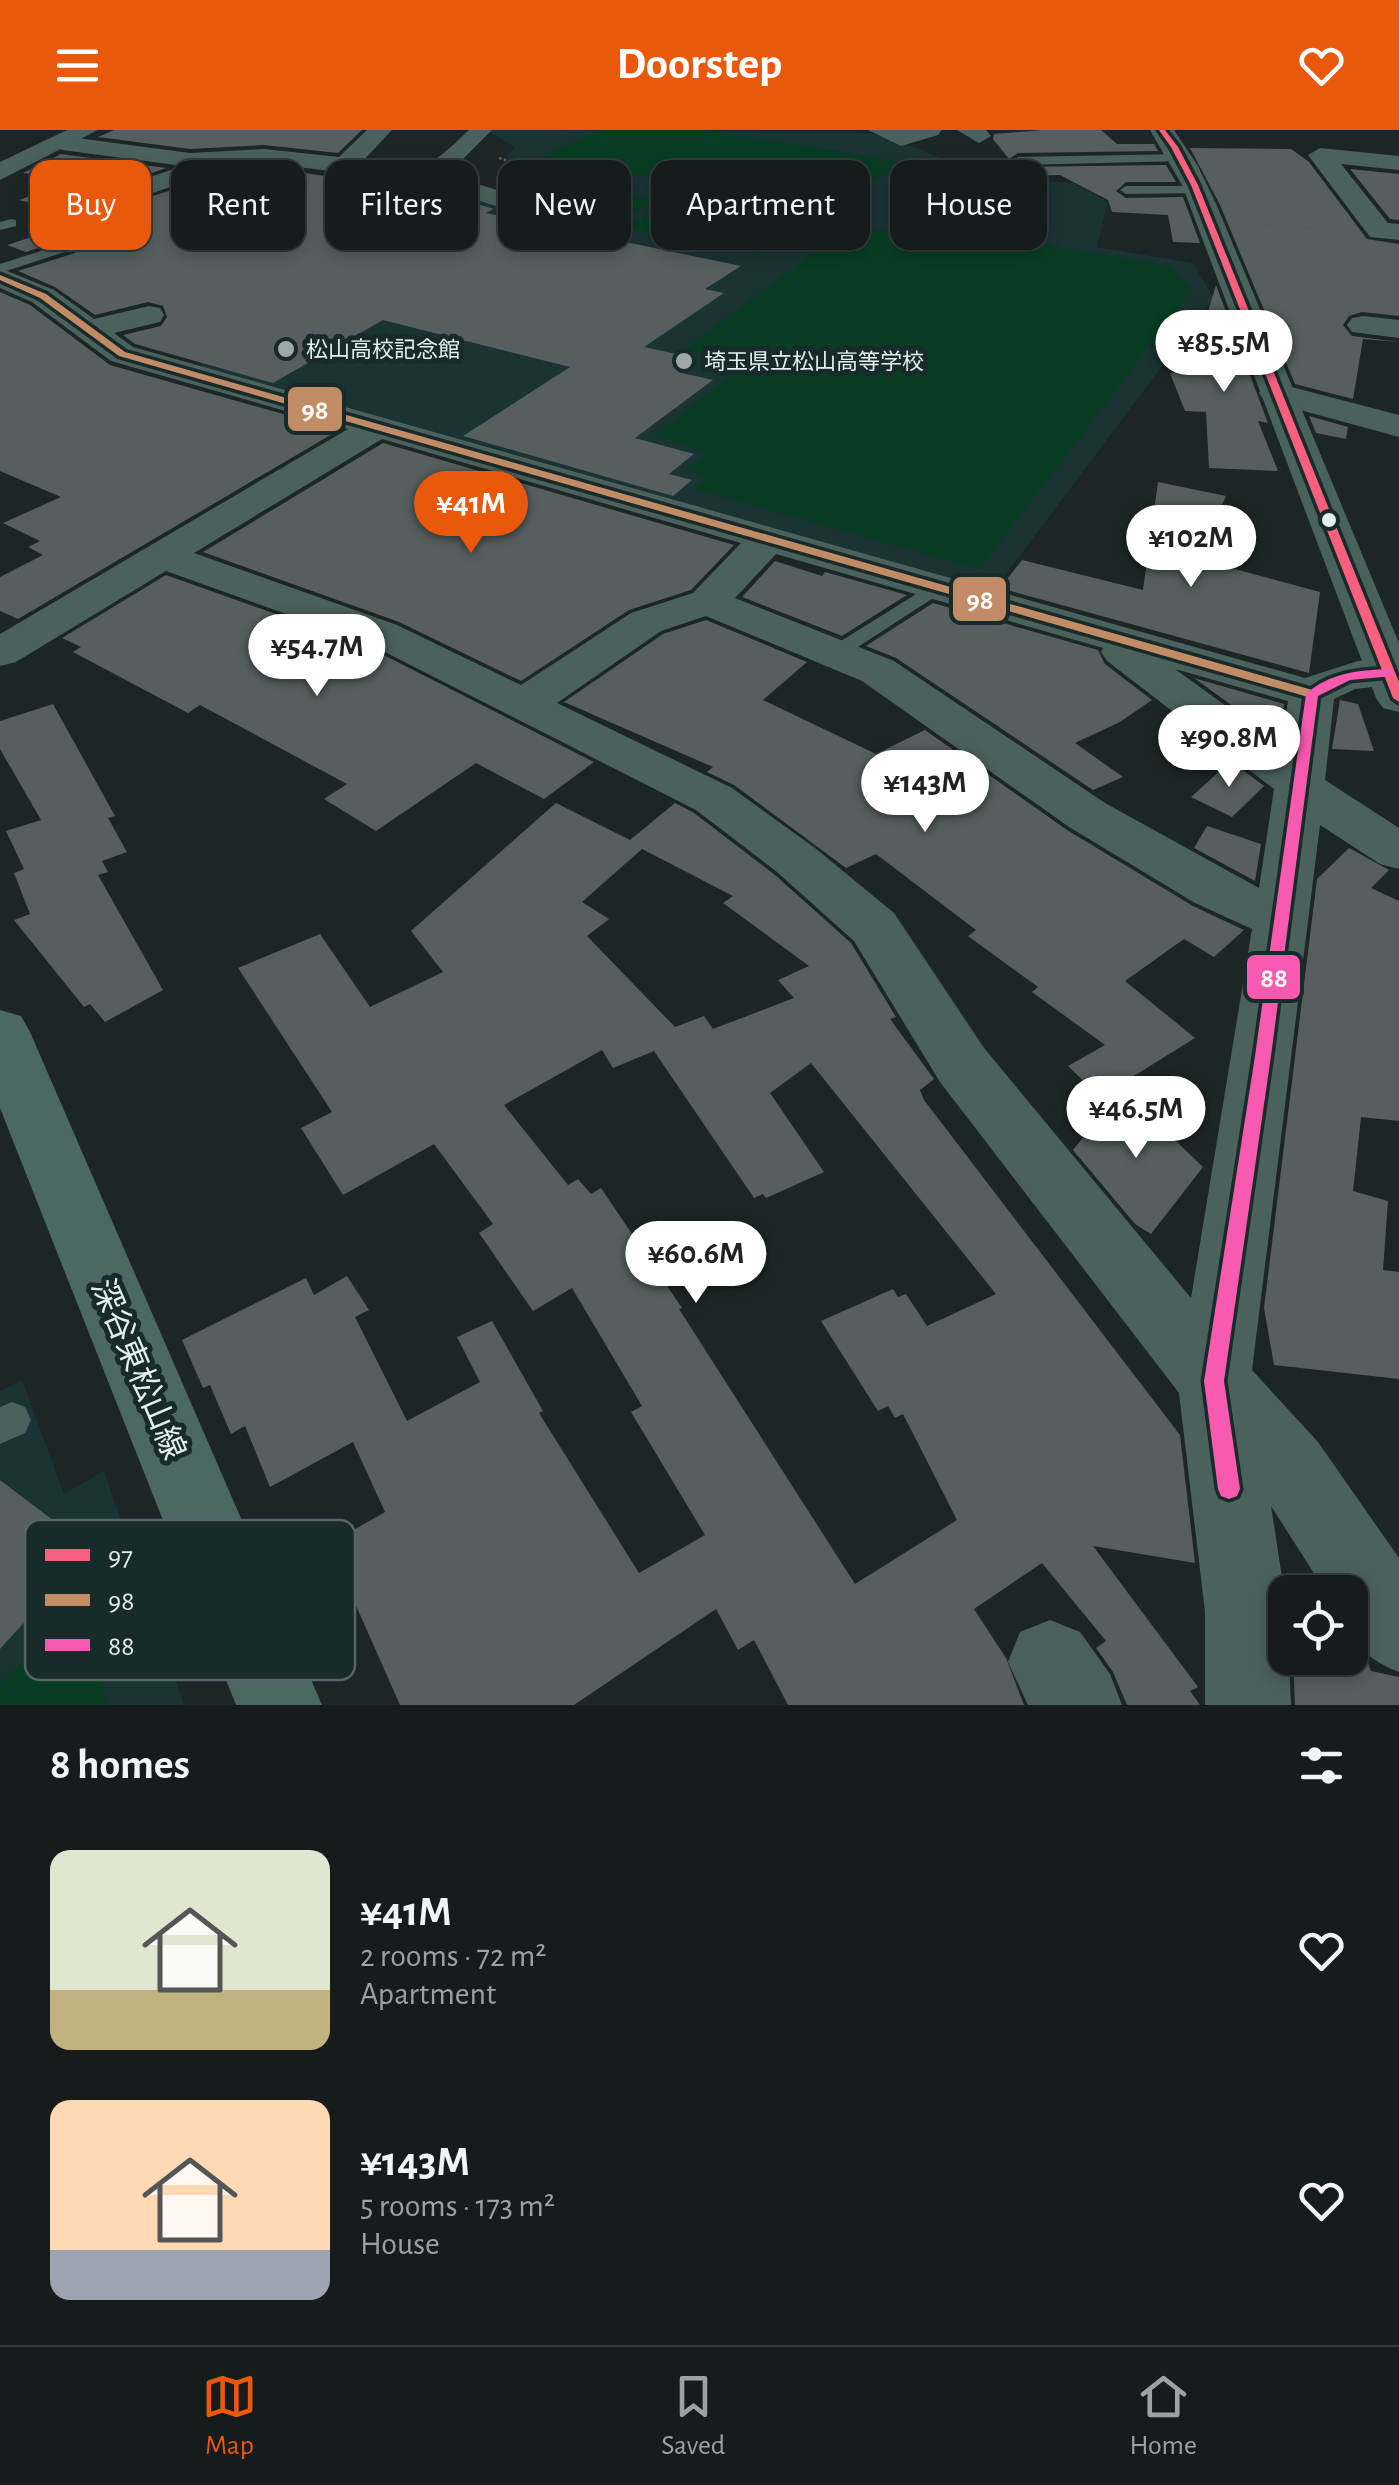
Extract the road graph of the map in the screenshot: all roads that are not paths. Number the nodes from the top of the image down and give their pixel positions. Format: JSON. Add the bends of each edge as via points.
{"nodes":[{"id":1,"x":86,"y":130,"type":"edge"},
{"id":2,"x":289,"y":130,"type":"edge"},
{"id":3,"x":380,"y":130,"type":"edge"},
{"id":4,"x":880,"y":130,"type":"edge"},
{"id":5,"x":930,"y":130,"type":"edge"},
{"id":6,"x":1162,"y":130,"type":"edge"},
{"id":7,"x":481,"y":132,"type":"edge"},
{"id":8,"x":180,"y":139,"type":"dead end"},
{"id":9,"x":62,"y":144,"type":"junction"},
{"id":10,"x":158,"y":156,"type":"junction"},
{"id":11,"x":264,"y":156,"type":"junction"},
{"id":12,"x":230,"y":158,"type":"junction"},
{"id":13,"x":1180,"y":158,"type":"junction"},
{"id":14,"x":351,"y":160,"type":"edge"},
{"id":15,"x":452,"y":160,"type":"edge"},
{"id":16,"x":1047,"y":160,"type":"edge"},
{"id":17,"x":313,"y":162,"type":"junction"},
{"id":18,"x":325,"y":163,"type":"edge"},
{"id":19,"x":1399,"y":163,"type":"edge"},
{"id":20,"x":305,"y":166,"type":"edge"},
{"id":21,"x":0,"y":172,"type":"edge"},
{"id":22,"x":151,"y":185,"type":"edge"},
{"id":23,"x":1126,"y":190,"type":"dead end"},
{"id":24,"x":1194,"y":190,"type":"junction"},
{"id":25,"x":1390,"y":231,"type":"edge"},
{"id":26,"x":57,"y":250,"type":"edge"},
{"id":27,"x":0,"y":269,"type":"edge"},
{"id":28,"x":0,"y":277,"type":"edge"},
{"id":29,"x":148,"y":315,"type":"dead end"},
{"id":30,"x":1363,"y":326,"type":"road end"},
{"id":31,"x":90,"y":329,"type":"junction"},
{"id":32,"x":1399,"y":329,"type":"edge"},
{"id":33,"x":1276,"y":393,"type":"junction"},
{"id":34,"x":1399,"y":426,"type":"edge"},
{"id":35,"x":377,"y":427,"type":"junction"},
{"id":36,"x":769,"y":538,"type":"junction"},
{"id":37,"x":160,"y":555,"type":"junction"},
{"id":38,"x":936,"y":587,"type":"junction"},
{"id":39,"x":708,"y":602,"type":"junction"},
{"id":40,"x":1110,"y":637,"type":"junction"},
{"id":41,"x":836,"y":650,"type":"junction"},
{"id":42,"x":0,"y":653,"type":"edge"},
{"id":43,"x":1394,"y":686,"type":"edge"},
{"id":44,"x":1312,"y":694,"type":"junction"},
{"id":45,"x":521,"y":706,"type":"junction"},
{"id":46,"x":1298,"y":783,"type":"junction"},
{"id":47,"x":1399,"y":852,"type":"edge"},
{"id":48,"x":1280,"y":919,"type":"junction"},
{"id":49,"x":0,"y":1032,"type":"edge"},
{"id":50,"x":1214,"y":1381,"type":"junction"},
{"id":51,"x":202,"y":1520,"type":"edge"},
{"id":52,"x":1399,"y":1630,"type":"edge"},
{"id":53,"x":269,"y":1680,"type":"edge"},
{"id":54,"x":279,"y":1705,"type":"edge"},
{"id":55,"x":1248,"y":1705,"type":"edge"}],
"edges":[{"from":1,"to":9,"type":"street"},
{"from":2,"to":11,"type":"street"},
{"from":3,"to":14,"type":"street"},
{"from":4,"to":5,"type":"street","via":[[902,139]]},
{"from":6,"to":13,"type":"main road"},
{"from":7,"to":15,"type":"street"},
{"from":8,"to":10,"type":"street"},
{"from":9,"to":10,"type":"street"},
{"from":9,"to":21,"type":"street"},
{"from":10,"to":12,"type":"street"},
{"from":11,"to":12,"type":"street"},
{"from":11,"to":17,"type":"street"},
{"from":12,"to":22,"type":"street"},
{"from":13,"to":16,"type":"lane"},
{"from":13,"to":24,"type":"main road"},
{"from":17,"to":18,"type":"street"},
{"from":17,"to":20,"type":"street"},
{"from":19,"to":25,"type":"street","via":[[1320,155]]},
{"from":23,"to":24,"type":"lane"},
{"from":24,"to":33,"type":"main road"},
{"from":26,"to":27,"type":"lane"},
{"from":28,"to":31,"type":"street","via":[[43,296]]},
{"from":29,"to":31,"type":"street"},
{"from":30,"to":32,"type":"street"},
{"from":31,"to":35,"type":"street","via":[[122,354]]},
{"from":33,"to":34,"type":"street"},
{"from":33,"to":43,"type":"main road"},
{"from":35,"to":36,"type":"street"},
{"from":35,"to":37,"type":"street"},
{"from":36,"to":38,"type":"street"},
{"from":36,"to":39,"type":"street"},
{"from":37,"to":42,"type":"street"},
{"from":37,"to":45,"type":"street","via":[[382,634]]},
{"from":38,"to":40,"type":"street"},
{"from":38,"to":41,"type":"lane"},
{"from":39,"to":41,"type":"street","via":[[765,644]]},
{"from":39,"to":45,"type":"street","via":[[646,622]]},
{"from":40,"to":44,"type":"street"},
{"from":40,"to":46,"type":"street","via":[[1130,661]]},
{"from":41,"to":48,"type":"street","via":[[878,670],[1088,815],[1214,890]]},
{"from":43,"to":44,"type":"street","via":[[1355,674]]},
{"from":44,"to":46,"type":"street"},
{"from":45,"to":50,"type":"street","via":[[714,799],[874,927],[962,1065]]},
{"from":46,"to":47,"type":"street"},
{"from":46,"to":48,"type":"street"},
{"from":48,"to":50,"type":"street"},
{"from":49,"to":51,"type":"main road","name":"深谷東松山線"},
{"from":50,"to":52,"type":"street","via":[[1291,1469]]},
{"from":50,"to":55,"type":"street","via":[[1246,1612]]},
{"from":53,"to":54,"type":"main road","name":"深谷東松山線"}]}
